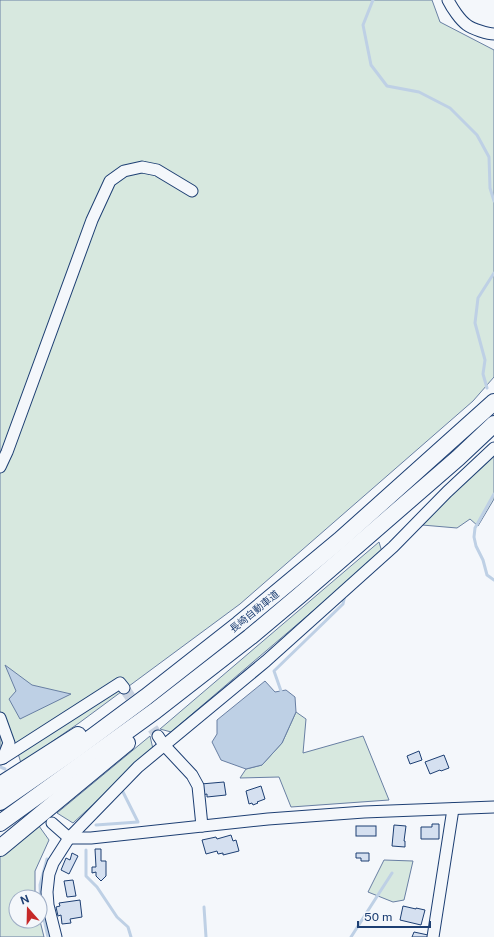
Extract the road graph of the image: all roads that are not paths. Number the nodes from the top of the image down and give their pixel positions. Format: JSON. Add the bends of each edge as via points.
{"nodes":[{"id":1,"x":448,"y":0,"type":"edge"},
{"id":2,"x":494,"y":34,"type":"edge"},
{"id":3,"x":192,"y":191,"type":"dead end"},
{"id":4,"x":494,"y":402,"type":"edge"},
{"id":5,"x":494,"y":424,"type":"edge"},
{"id":6,"x":494,"y":448,"type":"edge"},
{"id":7,"x":0,"y":468,"type":"edge"},
{"id":8,"x":300,"y":596,"type":"junction"},
{"id":9,"x":192,"y":662,"type":"junction"},
{"id":10,"x":124,"y":688,"type":"dead end"},
{"id":11,"x":0,"y":718,"type":"edge"},
{"id":12,"x":161,"y":741,"type":"junction"},
{"id":13,"x":1,"y":757,"type":"edge"},
{"id":14,"x":14,"y":768,"type":"dead end"},
{"id":15,"x":0,"y":785,"type":"edge"},
{"id":16,"x":0,"y":802,"type":"edge"},
{"id":17,"x":494,"y":807,"type":"edge"},
{"id":18,"x":453,"y":809,"type":"junction"},
{"id":19,"x":0,"y":823,"type":"edge"},
{"id":20,"x":52,"y":823,"type":"dead end"},
{"id":21,"x":202,"y":826,"type":"junction"},
{"id":22,"x":69,"y":838,"type":"junction"},
{"id":23,"x":0,"y":848,"type":"edge"},
{"id":24,"x":56,"y":937,"type":"edge"},
{"id":25,"x":433,"y":937,"type":"edge"}],
"edges":[{"from":1,"to":2,"type":"street","via":[[467,26]]},
{"from":3,"to":7,"type":"street","via":[[157,170],[142,167],[124,171],[110,181],[92,220]]},
{"from":4,"to":9,"type":"highway","name":"長崎自動車道","via":[[340,540]]},
{"from":5,"to":8,"type":"highway","name":"長崎自動車道"},
{"from":6,"to":12,"type":"street","via":[[393,547],[266,661]]},
{"from":8,"to":19,"type":"highway","name":"長崎自動車道","via":[[155,711]]},
{"from":8,"to":23,"type":"highway","via":[[125,746]]},
{"from":9,"to":15,"type":"highway"},
{"from":9,"to":16,"type":"highway","name":"長崎自動車道","via":[[72,752]]},
{"from":10,"to":13,"type":"street","via":[[120,683]]},
{"from":11,"to":13,"type":"street","via":[[9,743]]},
{"from":12,"to":21,"type":"street","via":[[192,775],[198,786]]},
{"from":12,"to":22,"type":"street"},
{"from":13,"to":14,"type":"street"},
{"from":17,"to":18,"type":"street"},
{"from":18,"to":21,"type":"street","via":[[357,812]]},
{"from":18,"to":25,"type":"street"},
{"from":20,"to":22,"type":"street"},
{"from":21,"to":22,"type":"street","via":[[117,836]]},
{"from":22,"to":24,"type":"street","via":[[49,874],[48,905]]}]}
